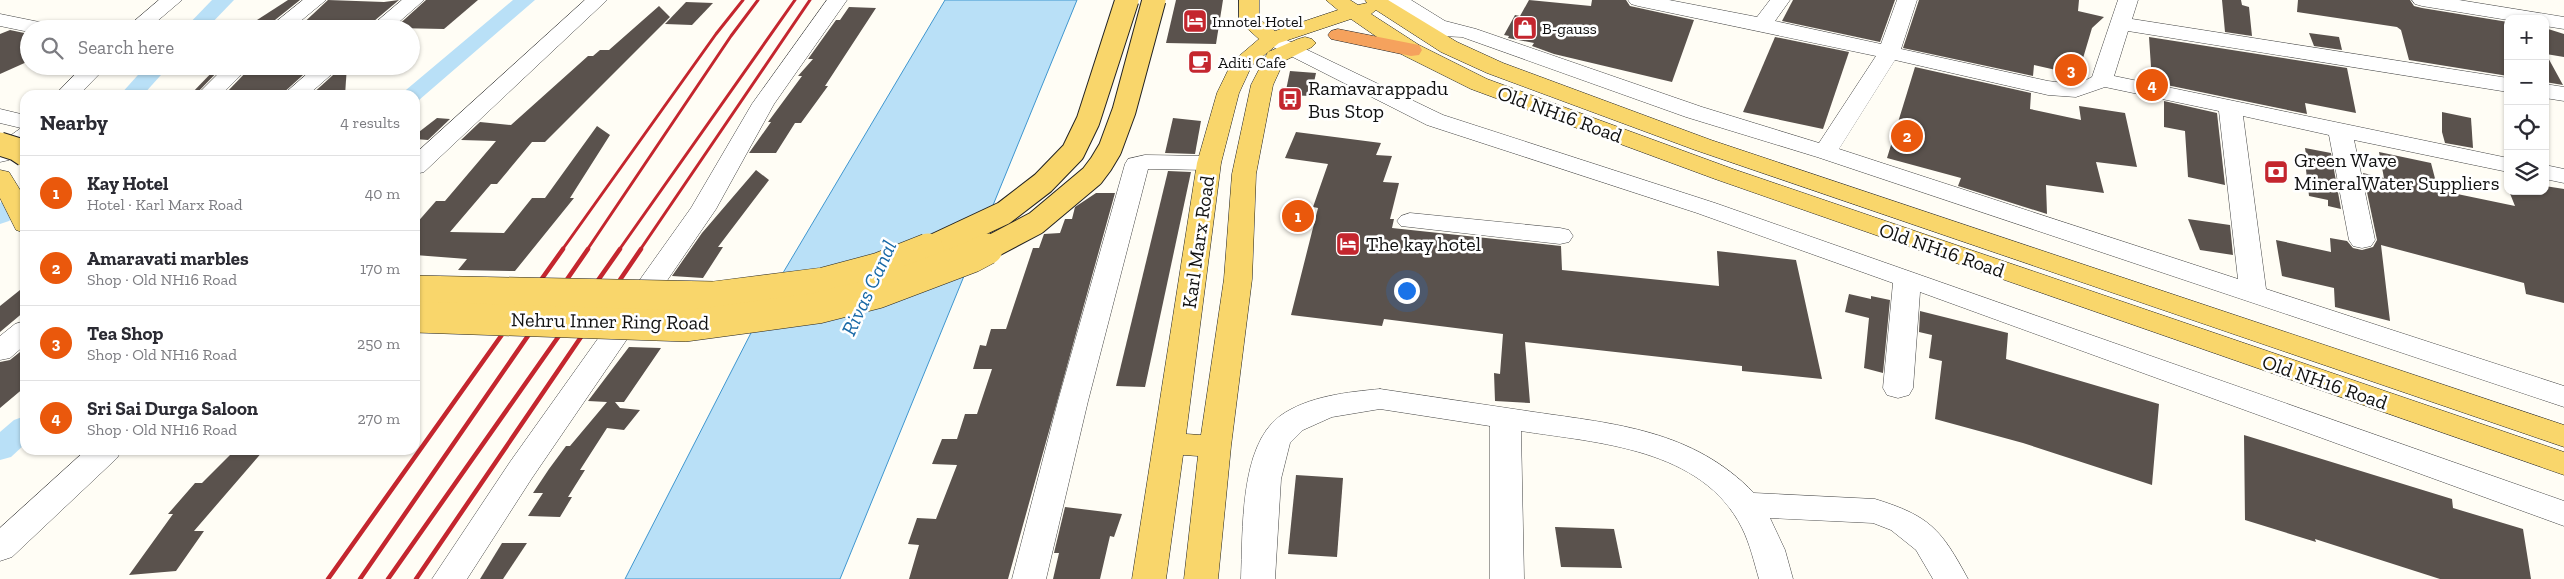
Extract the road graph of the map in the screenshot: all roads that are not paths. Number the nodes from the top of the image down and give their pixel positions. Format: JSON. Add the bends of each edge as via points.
{"nodes":[{"id":1,"x":172,"y":0,"type":"edge"},
{"id":2,"x":316,"y":0,"type":"edge"},
{"id":3,"x":414,"y":0,"type":"edge"},
{"id":4,"x":597,"y":0,"type":"edge"},
{"id":5,"x":837,"y":0,"type":"edge"},
{"id":6,"x":1128,"y":0,"type":"edge"},
{"id":7,"x":1154,"y":0,"type":"edge"},
{"id":8,"x":1249,"y":0,"type":"edge"},
{"id":9,"x":1641,"y":0,"type":"edge"},
{"id":10,"x":1780,"y":0,"type":"edge"},
{"id":11,"x":1907,"y":0,"type":"edge"},
{"id":12,"x":2128,"y":0,"type":"edge"},
{"id":13,"x":2422,"y":0,"type":"edge"},
{"id":14,"x":1374,"y":9,"type":"edge"},
{"id":15,"x":2514,"y":15,"type":"edge"},
{"id":16,"x":0,"y":20,"type":"edge"},
{"id":17,"x":146,"y":20,"type":"edge"},
{"id":18,"x":289,"y":20,"type":"edge"},
{"id":19,"x":389,"y":20,"type":"edge"},
{"id":20,"x":2549,"y":21,"type":"edge"},
{"id":21,"x":2119,"y":23,"type":"junction"},
{"id":22,"x":2564,"y":23,"type":"edge"},
{"id":23,"x":20,"y":24,"type":"edge"},
{"id":24,"x":1433,"y":24,"type":"junction"},
{"id":25,"x":1762,"y":24,"type":"junction"},
{"id":26,"x":1338,"y":35,"type":"junction"},
{"id":27,"x":1281,"y":44,"type":"junction"},
{"id":28,"x":1411,"y":50,"type":"junction"},
{"id":29,"x":1889,"y":52,"type":"junction"},
{"id":30,"x":87,"y":75,"type":"edge"},
{"id":31,"x":229,"y":75,"type":"edge"},
{"id":32,"x":319,"y":75,"type":"edge"},
{"id":33,"x":2102,"y":80,"type":"junction"},
{"id":34,"x":2504,"y":84,"type":"edge"},
{"id":35,"x":71,"y":90,"type":"edge"},
{"id":36,"x":213,"y":90,"type":"edge"},
{"id":37,"x":300,"y":90,"type":"edge"},
{"id":38,"x":2549,"y":92,"type":"edge"},
{"id":39,"x":2564,"y":94,"type":"edge"},
{"id":40,"x":1598,"y":106,"type":"junction"},
{"id":41,"x":2230,"y":108,"type":"junction"},
{"id":42,"x":0,"y":116,"type":"edge"},
{"id":43,"x":20,"y":121,"type":"edge"},
{"id":44,"x":2340,"y":131,"type":"junction"},
{"id":45,"x":20,"y":138,"type":"edge"},
{"id":46,"x":0,"y":144,"type":"edge"},
{"id":47,"x":20,"y":152,"type":"edge"},
{"id":48,"x":1825,"y":152,"type":"junction"},
{"id":49,"x":0,"y":155,"type":"edge"},
{"id":50,"x":420,"y":163,"type":"edge"},
{"id":51,"x":1209,"y":163,"type":"junction"},
{"id":52,"x":2504,"y":163,"type":"edge"},
{"id":53,"x":2549,"y":173,"type":"edge"},
{"id":54,"x":2564,"y":176,"type":"edge"},
{"id":55,"x":0,"y":177,"type":"edge"},
{"id":56,"x":20,"y":216,"type":"edge"},
{"id":57,"x":1410,"y":221,"type":"dead end"},
{"id":58,"x":1560,"y":236,"type":"dead end"},
{"id":59,"x":2362,"y":240,"type":"dead end"},
{"id":60,"x":1907,"y":280,"type":"junction"},
{"id":61,"x":420,"y":291,"type":"edge"},
{"id":62,"x":2253,"y":294,"type":"junction"},
{"id":63,"x":420,"y":317,"type":"edge"},
{"id":64,"x":20,"y":334,"type":"edge"},
{"id":65,"x":0,"y":351,"type":"edge"},
{"id":66,"x":1898,"y":388,"type":"dead end"},
{"id":67,"x":2564,"y":397,"type":"edge"},
{"id":68,"x":1505,"y":418,"type":"junction"},
{"id":69,"x":2564,"y":436,"type":"edge"},
{"id":70,"x":1169,"y":444,"type":"junction"},
{"id":71,"x":1215,"y":446,"type":"junction"},
{"id":72,"x":101,"y":455,"type":"edge"},
{"id":73,"x":2564,"y":464,"type":"edge"},
{"id":74,"x":1747,"y":505,"type":"junction"},
{"id":75,"x":2564,"y":514,"type":"edge"},
{"id":76,"x":0,"y":548,"type":"edge"},
{"id":77,"x":449,"y":579,"type":"edge"},
{"id":78,"x":1029,"y":579,"type":"edge"},
{"id":79,"x":1149,"y":579,"type":"edge"},
{"id":80,"x":1201,"y":579,"type":"edge"},
{"id":81,"x":1258,"y":579,"type":"edge"},
{"id":82,"x":1507,"y":579,"type":"edge"},
{"id":83,"x":1776,"y":579,"type":"edge"},
{"id":84,"x":1951,"y":579,"type":"edge"}],
"edges":[{"from":1,"to":17,"type":"street"},
{"from":2,"to":18,"type":"street"},
{"from":3,"to":19,"type":"street"},
{"from":4,"to":50,"type":"street"},
{"from":5,"to":77,"type":"street","via":[[763,104],[704,209],[521,470]]},
{"from":6,"to":61,"type":"main road","bridge":true,"via":[[1088,121],[1073,152],[1043,183],[1004,213],[946,242],[880,268],[824,283],[714,297]]},
{"from":7,"to":63,"type":"main road","name":"Nehru Inner Ring Road","bridge":true,"via":[[1124,110],[1110,150],[1097,170],[1036,223],[972,257],[877,293],[818,308],[686,326]]},
{"from":8,"to":27,"type":"main road","via":[[1249,21]]},
{"from":9,"to":25,"type":"street"},
{"from":10,"to":25,"type":"street"},
{"from":11,"to":29,"type":"street"},
{"from":12,"to":21,"type":"street"},
{"from":13,"to":15,"type":"street"},
{"from":14,"to":24,"type":"street"},
{"from":14,"to":26,"type":"main road","name":"Karl Marx Road"},
{"from":14,"to":27,"type":"main road","name":"Karl Marx Road"},
{"from":14,"to":28,"type":"main road","name":"Old NH16 Road"},
{"from":14,"to":40,"type":"main road","name":"Old NH16 Road","via":[[1488,64]]},
{"from":16,"to":23,"type":"street"},
{"from":20,"to":22,"type":"street"},
{"from":21,"to":33,"type":"street"},
{"from":21,"to":34,"type":"street"},
{"from":24,"to":40,"type":"street"},
{"from":24,"to":48,"type":"street","via":[[1462,31],[1694,112]]},
{"from":25,"to":29,"type":"street"},
{"from":26,"to":27,"type":"main road","name":"Karl Marx Road"},
{"from":26,"to":28,"type":"highway"},
{"from":27,"to":51,"type":"main road","name":"Karl Marx Road","via":[[1243,62],[1228,93]]},
{"from":27,"to":60,"type":"street","via":[[1435,120],[1706,208]]},
{"from":27,"to":71,"type":"main road","name":"Karl Marx Road","via":[[1262,85],[1246,165],[1238,279]]},
{"from":28,"to":73,"type":"main road","name":"Old NH16 Road","via":[[1479,84],[1724,174]]},
{"from":29,"to":33,"type":"street","via":[[2076,92]]},
{"from":29,"to":48,"type":"street"},
{"from":30,"to":35,"type":"street"},
{"from":31,"to":36,"type":"street"},
{"from":32,"to":37,"type":"street"},
{"from":33,"to":41,"type":"street"},
{"from":38,"to":39,"type":"street"},
{"from":40,"to":69,"type":"main road","name":"Old NH16 Road","via":[[1703,145]]},
{"from":41,"to":44,"type":"street"},
{"from":41,"to":62,"type":"street"},
{"from":42,"to":43,"type":"street"},
{"from":44,"to":52,"type":"street"},
{"from":44,"to":59,"type":"street"},
{"from":45,"to":49,"type":"street"},
{"from":46,"to":47,"type":"main road","bridge":true},
{"from":48,"to":62,"type":"street"},
{"from":51,"to":70,"type":"main road","name":"Karl Marx Road"},
{"from":51,"to":78,"type":"street","via":[[1137,164]]},
{"from":53,"to":54,"type":"street"},
{"from":55,"to":56,"type":"main road","via":[[11,191]]},
{"from":57,"to":58,"type":"street"},
{"from":60,"to":66,"type":"street"},
{"from":60,"to":75,"type":"street"},
{"from":62,"to":67,"type":"street"},
{"from":64,"to":65,"type":"street"},
{"from":68,"to":74,"type":"street","via":[[1631,437],[1669,448],[1706,468]]},
{"from":68,"to":81,"type":"street","via":[[1380,399],[1347,402],[1309,414],[1284,429],[1270,449],[1264,485]]},
{"from":68,"to":82,"type":"street"},
{"from":70,"to":71,"type":"main road"},
{"from":70,"to":79,"type":"main road","name":"Karl Marx Road"},
{"from":71,"to":80,"type":"main road","name":"Karl Marx Road"},
{"from":72,"to":76,"type":"street"},
{"from":74,"to":83,"type":"street"},
{"from":74,"to":84,"type":"street","via":[[1875,511],[1903,521],[1928,541]]}]}
